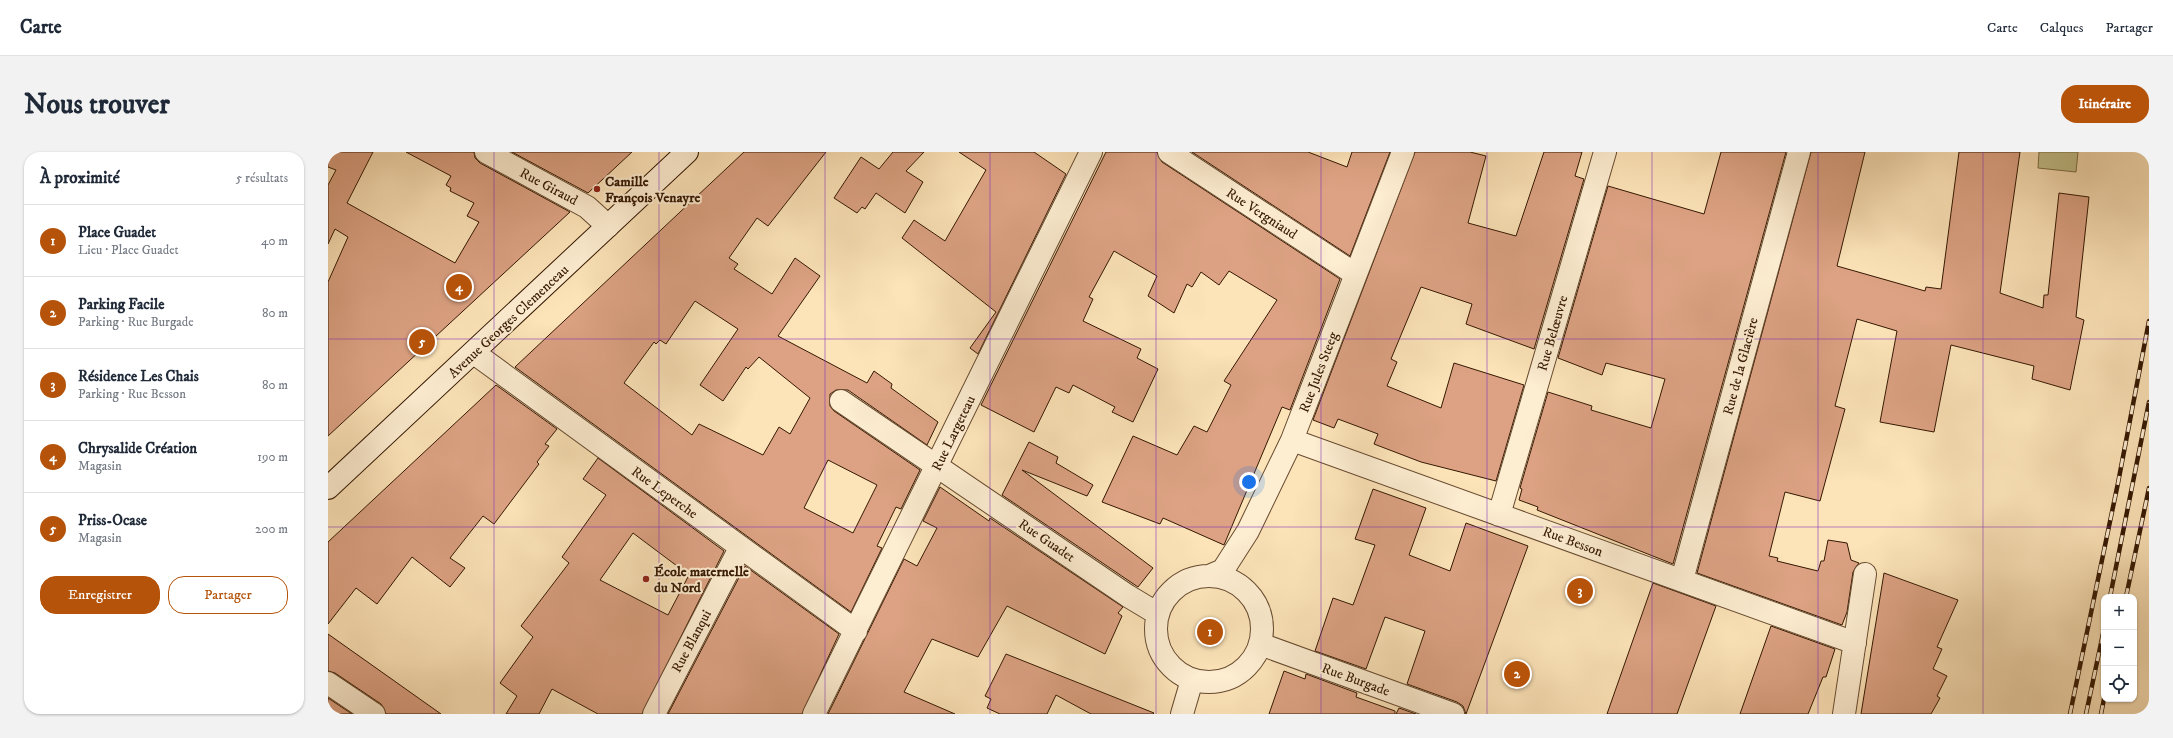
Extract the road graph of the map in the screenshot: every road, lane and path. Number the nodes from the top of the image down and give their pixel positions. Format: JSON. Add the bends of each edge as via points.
{"nodes":[{"id":1,"x":486,"y":152,"type":"edge"},
{"id":2,"x":687,"y":152,"type":"edge"},
{"id":3,"x":1091,"y":152,"type":"edge"},
{"id":4,"x":1169,"y":152,"type":"edge"},
{"id":5,"x":1403,"y":152,"type":"edge"},
{"id":6,"x":1605,"y":152,"type":"edge"},
{"id":7,"x":1799,"y":152,"type":"edge"},
{"id":8,"x":608,"y":226,"type":"junction"},
{"id":9,"x":1355,"y":274,"type":"junction"},
{"id":10,"x":474,"y":353,"type":"junction"},
{"id":11,"x":841,"y":401,"type":"dead end"},
{"id":12,"x":1292,"y":440,"type":"junction"},
{"id":13,"x":937,"y":466,"type":"junction"},
{"id":14,"x":328,"y":488,"type":"edge"},
{"id":15,"x":1499,"y":514,"type":"junction"},
{"id":16,"x":740,"y":548,"type":"junction"},
{"id":17,"x":1865,"y":574,"type":"dead end"},
{"id":18,"x":1209,"y":576,"type":"junction"},
{"id":19,"x":1682,"y":580,"type":"junction"},
{"id":20,"x":1158,"y":614,"type":"junction"},
{"id":21,"x":856,"y":631,"type":"junction"},
{"id":22,"x":1855,"y":643,"type":"junction"},
{"id":23,"x":1260,"y":644,"type":"junction"},
{"id":24,"x":1192,"y":680,"type":"junction"},
{"id":25,"x":328,"y":683,"type":"edge"},
{"id":26,"x":374,"y":714,"type":"edge"},
{"id":27,"x":654,"y":714,"type":"edge"},
{"id":28,"x":814,"y":714,"type":"edge"},
{"id":29,"x":1182,"y":714,"type":"edge"},
{"id":30,"x":1453,"y":714,"type":"edge"},
{"id":31,"x":1844,"y":714,"type":"edge"}],
"edges":[{"from":1,"to":8,"type":"street","name":"Rue Giraud","via":[[587,207]]},
{"from":2,"to":8,"type":"street","name":"Avenue Georges Clemenceau"},
{"from":3,"to":13,"type":"street","name":"Rue Largeteau"},
{"from":4,"to":9,"type":"street","name":"Rue Vergniaud"},
{"from":5,"to":9,"type":"street","name":"Rue Jules Steeg"},
{"from":6,"to":15,"type":"street","name":"Rue Belœuvre"},
{"from":7,"to":19,"type":"street","name":"Rue de la Glacière"},
{"from":8,"to":10,"type":"street","name":"Avenue Georges Clemenceau"},
{"from":9,"to":12,"type":"street","name":"Rue Jules Steeg"},
{"from":10,"to":14,"type":"street","name":"Avenue Georges Clemenceau"},
{"from":10,"to":16,"type":"street","name":"Rue Leperche"},
{"from":11,"to":13,"type":"street","name":"Rue Guadet"},
{"from":12,"to":15,"type":"street","name":"Rue Besson"},
{"from":12,"to":18,"type":"street","name":"Rue Jules Steeg","via":[[1248,532],[1223,570]]},
{"from":13,"to":20,"type":"street","name":"Rue Guadet"},
{"from":13,"to":21,"type":"street","name":"Rue Largeteau"},
{"from":15,"to":19,"type":"street","name":"Rue Besson"},
{"from":16,"to":21,"type":"street","name":"Rue Leperche"},
{"from":16,"to":27,"type":"street","name":"Rue Blanqui"},
{"from":17,"to":22,"type":"street"},
{"from":18,"to":20,"type":"street","via":[[1192,579],[1178,586],[1165,598]]},
{"from":18,"to":23,"type":"street","via":[[1223,578],[1247,592],[1260,616]]},
{"from":19,"to":22,"type":"street","name":"Rue Besson"},
{"from":20,"to":24,"type":"street","via":[[1155,630],[1158,646],[1170,665]]},
{"from":21,"to":28,"type":"street","name":"Rue Largeteau"},
{"from":22,"to":31,"type":"street"},
{"from":23,"to":24,"type":"street","via":[[1241,672],[1226,680]]},
{"from":23,"to":30,"type":"street","name":"Rue Burgade"},
{"from":24,"to":29,"type":"street"},
{"from":25,"to":26,"type":"street"}]}
